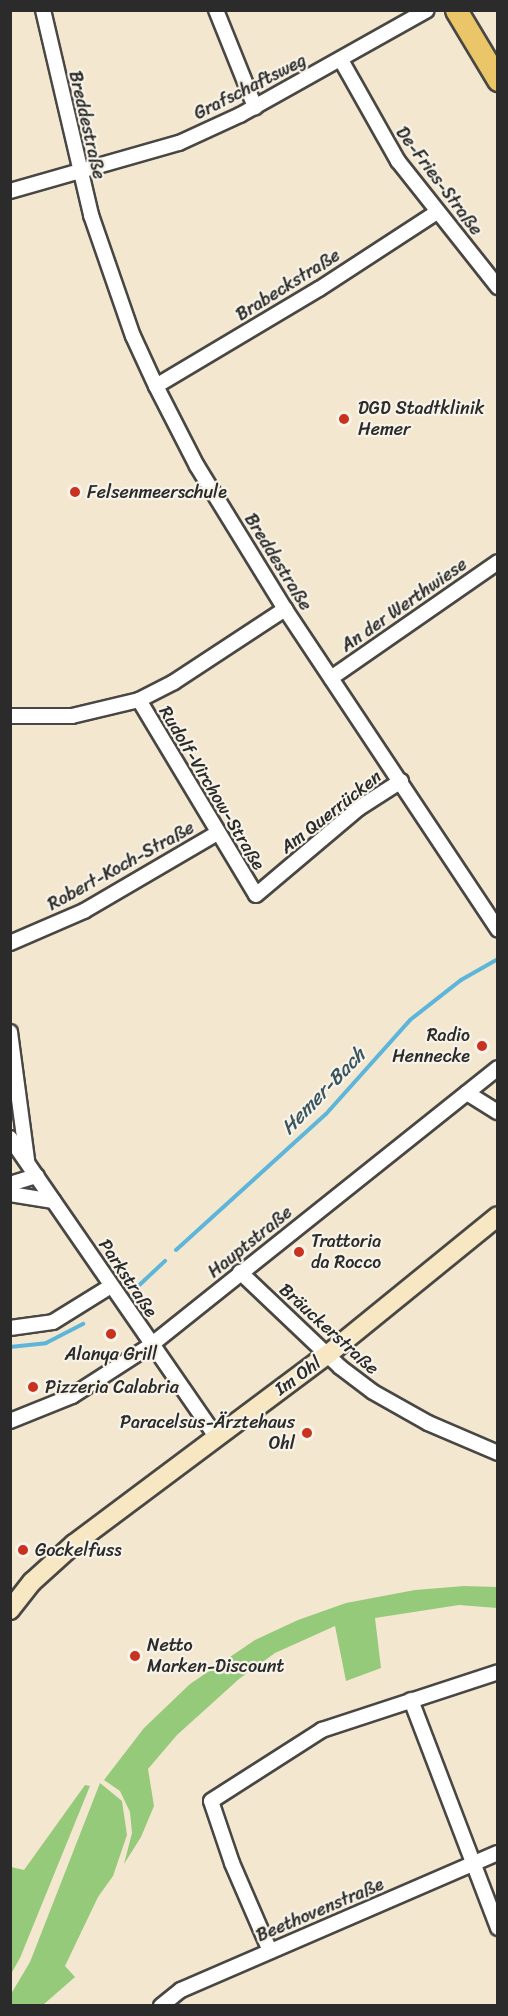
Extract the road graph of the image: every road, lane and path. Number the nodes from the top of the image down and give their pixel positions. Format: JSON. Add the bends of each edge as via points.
{"nodes":[{"id":1,"x":43,"y":10,"type":"edge"},
{"id":2,"x":216,"y":10,"type":"edge"},
{"id":3,"x":427,"y":10,"type":"edge"},
{"id":4,"x":456,"y":10,"type":"edge"},
{"id":5,"x":341,"y":60,"type":"junction"},
{"id":6,"x":498,"y":80,"type":"edge"},
{"id":7,"x":255,"y":107,"type":"junction"},
{"id":8,"x":78,"y":170,"type":"junction"},
{"id":9,"x":10,"y":191,"type":"edge"},
{"id":10,"x":437,"y":212,"type":"junction"},
{"id":11,"x":498,"y":287,"type":"edge"},
{"id":12,"x":156,"y":386,"type":"junction"},
{"id":13,"x":498,"y":562,"type":"edge"},
{"id":14,"x":285,"y":609,"type":"junction"},
{"id":15,"x":331,"y":678,"type":"junction"},
{"id":16,"x":138,"y":700,"type":"junction"},
{"id":17,"x":10,"y":716,"type":"edge"},
{"id":18,"x":401,"y":781,"type":"junction"},
{"id":19,"x":216,"y":834,"type":"junction"},
{"id":20,"x":256,"y":895,"type":"joint"},
{"id":21,"x":498,"y":930,"type":"edge"},
{"id":22,"x":10,"y":943,"type":"edge"},
{"id":23,"x":10,"y":1032,"type":"edge"},
{"id":24,"x":498,"y":1068,"type":"edge"},
{"id":25,"x":467,"y":1093,"type":"junction"},
{"id":26,"x":498,"y":1112,"type":"edge"},
{"id":27,"x":10,"y":1138,"type":"edge"},
{"id":28,"x":32,"y":1171,"type":"junction"},
{"id":29,"x":10,"y":1184,"type":"edge"},
{"id":30,"x":10,"y":1194,"type":"edge"},
{"id":31,"x":53,"y":1201,"type":"junction"},
{"id":32,"x":498,"y":1216,"type":"edge"},
{"id":33,"x":240,"y":1272,"type":"junction"},
{"id":34,"x":111,"y":1286,"type":"junction"},
{"id":35,"x":10,"y":1328,"type":"edge"},
{"id":36,"x":151,"y":1345,"type":"junction"},
{"id":37,"x":327,"y":1355,"type":"junction"},
{"id":38,"x":10,"y":1421,"type":"edge"},
{"id":39,"x":216,"y":1437,"type":"junction"},
{"id":40,"x":498,"y":1453,"type":"edge"},
{"id":41,"x":12,"y":1603,"type":"edge"},
{"id":42,"x":498,"y":1672,"type":"edge"},
{"id":43,"x":411,"y":1700,"type":"junction"},
{"id":44,"x":498,"y":1854,"type":"edge"},
{"id":45,"x":472,"y":1864,"type":"junction"},
{"id":46,"x":498,"y":1928,"type":"edge"},
{"id":47,"x":270,"y":1951,"type":"junction"},
{"id":48,"x":162,"y":2005,"type":"edge"}],
"edges":[{"from":1,"to":8,"type":"street","name":"Breddestraße"},
{"from":2,"to":7,"type":"street"},
{"from":3,"to":5,"type":"street","name":"Grafschaftsweg"},
{"from":4,"to":6,"type":"main road"},
{"from":5,"to":7,"type":"street","name":"Grafschaftsweg"},
{"from":5,"to":10,"type":"street","name":"De-Fries-Straße","via":[[398,161]]},
{"from":7,"to":8,"type":"street","name":"Grafschaftsweg","via":[[179,143]]},
{"from":8,"to":9,"type":"street","name":"Grafschaftsweg"},
{"from":8,"to":12,"type":"street","name":"Breddestraße","via":[[133,336]]},
{"from":10,"to":11,"type":"street","name":"De-Fries-Straße"},
{"from":10,"to":12,"type":"street","name":"Brabeckstraße","via":[[319,289]]},
{"from":12,"to":14,"type":"street","name":"Breddestraße","via":[[197,466]]},
{"from":13,"to":15,"type":"street","name":"An der Werthwiese"},
{"from":14,"to":15,"type":"street","name":"Breddestraße"},
{"from":14,"to":16,"type":"street","via":[[174,682]]},
{"from":15,"to":18,"type":"street","name":"Breddestraße"},
{"from":16,"to":17,"type":"street","via":[[72,716]]},
{"from":16,"to":19,"type":"street","name":"Rudolf-Virchow-Straße"},
{"from":18,"to":20,"type":"street","name":"Am Querrücken","via":[[360,808]]},
{"from":18,"to":21,"type":"street","name":"Breddestraße"},
{"from":19,"to":20,"type":"street","name":"Rudolf-Virchow-Straße"},
{"from":19,"to":22,"type":"street","name":"Robert-Koch-Straße","via":[[84,911]]},
{"from":23,"to":28,"type":"street"},
{"from":24,"to":25,"type":"street","name":"Hauptstraße"},
{"from":25,"to":26,"type":"street"},
{"from":25,"to":33,"type":"street","name":"Hauptstraße"},
{"from":27,"to":28,"type":"street","name":"Parkstraße"},
{"from":28,"to":29,"type":"street"},
{"from":28,"to":31,"type":"street","name":"Parkstraße"},
{"from":30,"to":31,"type":"street"},
{"from":31,"to":34,"type":"street","name":"Parkstraße"},
{"from":32,"to":37,"type":"main road","name":"Im Ohl"},
{"from":33,"to":36,"type":"street","name":"Hauptstraße"},
{"from":33,"to":37,"type":"street","name":"Bräuckerstraße"},
{"from":34,"to":35,"type":"street","via":[[53,1322]]},
{"from":34,"to":36,"type":"street","name":"Parkstraße"},
{"from":36,"to":38,"type":"street","name":"Hauptstraße","via":[[72,1396]]},
{"from":36,"to":39,"type":"street","name":"Parkstraße"},
{"from":37,"to":39,"type":"main road","name":"Im Ohl"},
{"from":37,"to":40,"type":"street","name":"Bräuckerstraße","via":[[400,1409]]},
{"from":39,"to":41,"type":"main road","name":"Im Ohl","via":[[74,1545]]},
{"from":42,"to":43,"type":"street"},
{"from":43,"to":45,"type":"street"},
{"from":43,"to":47,"type":"street","via":[[322,1730],[211,1801],[232,1863]]},
{"from":44,"to":45,"type":"street","name":"Beethovenstraße"},
{"from":45,"to":46,"type":"street"},
{"from":45,"to":47,"type":"street","name":"Beethovenstraße"},
{"from":47,"to":48,"type":"street","name":"Beethovenstraße","via":[[182,1990]]}]}
